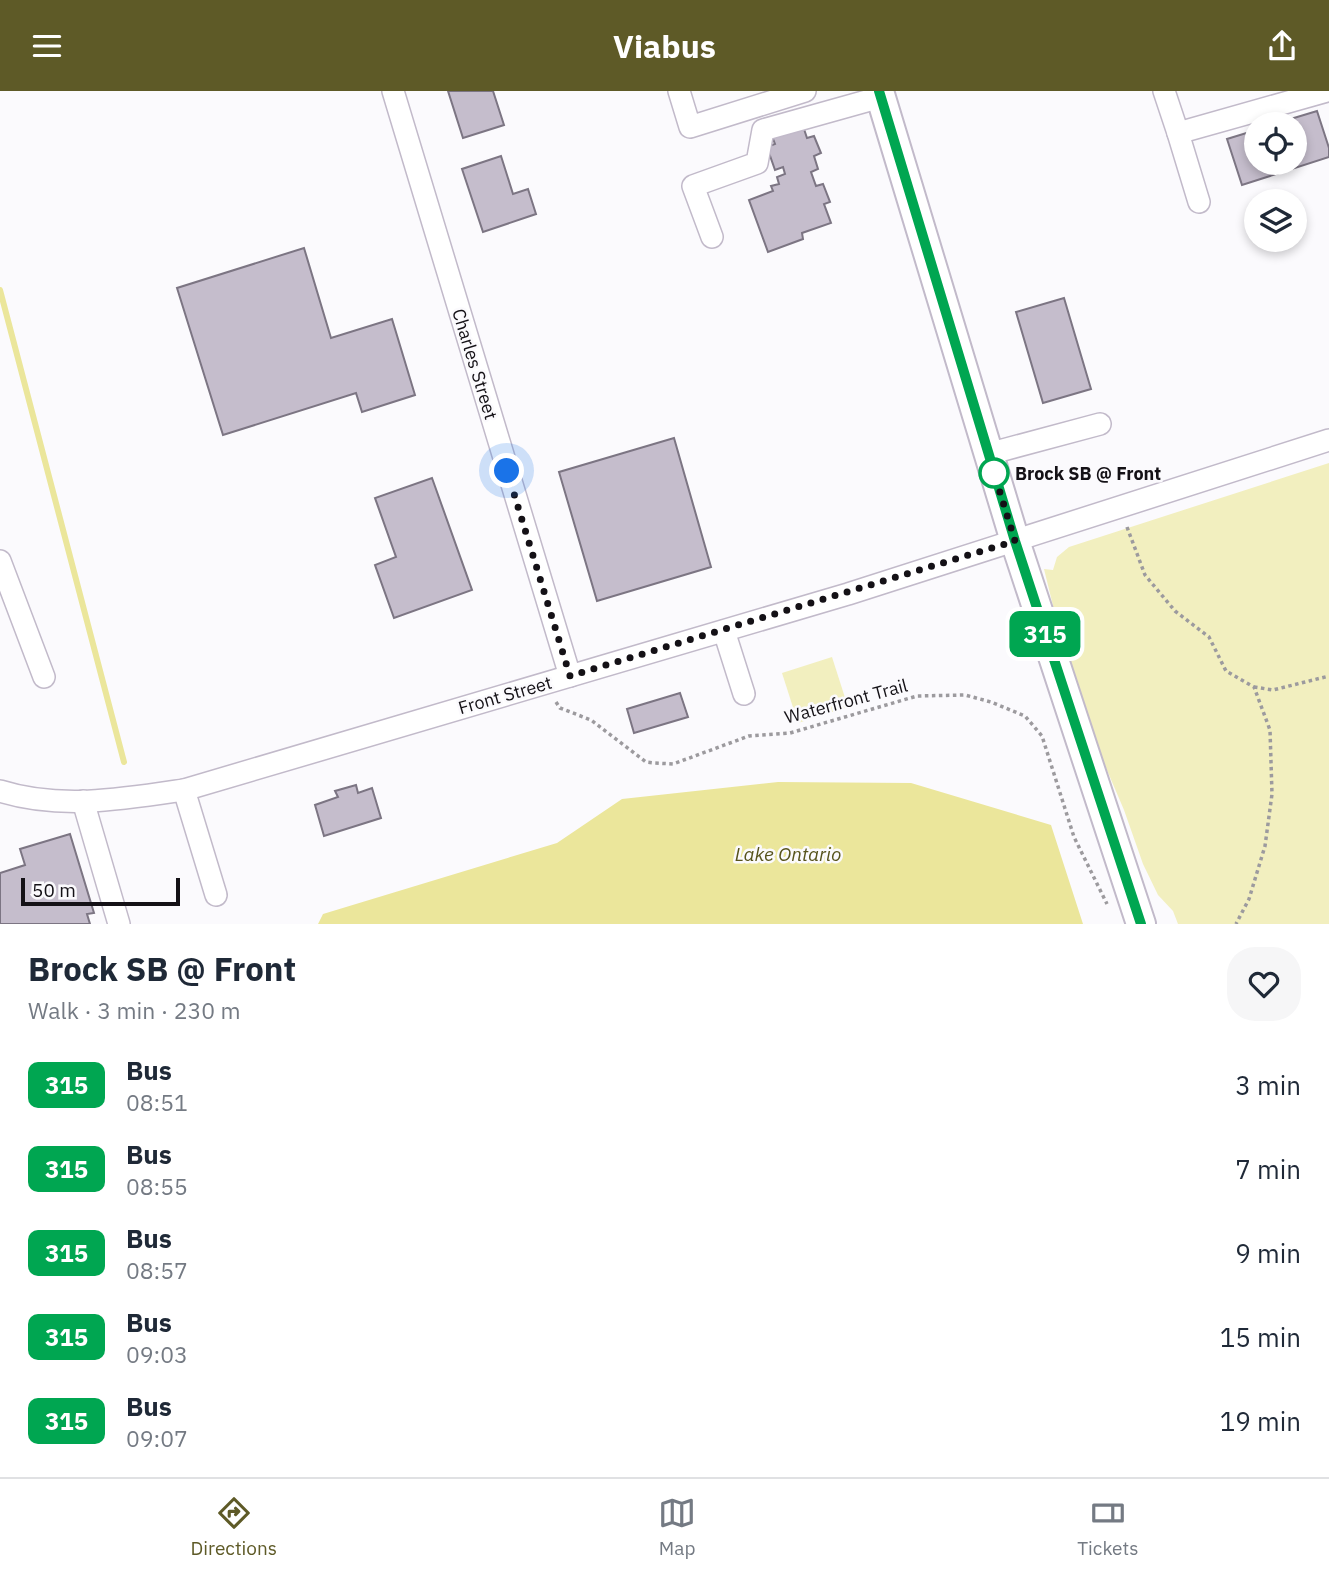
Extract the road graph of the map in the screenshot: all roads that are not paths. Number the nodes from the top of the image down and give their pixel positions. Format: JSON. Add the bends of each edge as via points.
{"nodes":[{"id":1,"x":393,"y":91,"type":"edge"},
{"id":2,"x":679,"y":91,"type":"edge"},
{"id":3,"x":805,"y":91,"type":"edge"},
{"id":4,"x":1164,"y":91,"type":"edge"},
{"id":5,"x":1327,"y":91,"type":"edge"},
{"id":6,"x":880,"y":94,"type":"edge"},
{"id":7,"x":1178,"y":133,"type":"junction"},
{"id":8,"x":1199,"y":202,"type":"dead end"},
{"id":9,"x":712,"y":237,"type":"dead end"},
{"id":10,"x":1100,"y":424,"type":"dead end"},
{"id":11,"x":1329,"y":440,"type":"edge"},
{"id":12,"x":988,"y":454,"type":"junction"},
{"id":13,"x":1015,"y":541,"type":"junction"},
{"id":14,"x":0,"y":561,"type":"edge"},
{"id":15,"x":8,"y":606,"type":"edge"},
{"id":16,"x":724,"y":631,"type":"junction"},
{"id":17,"x":570,"y":676,"type":"junction"},
{"id":18,"x":44,"y":677,"type":"dead end"},
{"id":19,"x":744,"y":694,"type":"dead end"},
{"id":20,"x":184,"y":790,"type":"junction"},
{"id":21,"x":0,"y":791,"type":"edge"},
{"id":22,"x":83,"y":801,"type":"junction"},
{"id":23,"x":216,"y":895,"type":"dead end"},
{"id":24,"x":119,"y":924,"type":"edge"},
{"id":25,"x":1141,"y":924,"type":"edge"}],
"edges":[{"from":1,"to":17,"type":"street","name":"Charles Street"},
{"from":2,"to":3,"type":"street","via":[[690,127]]},
{"from":4,"to":7,"type":"street"},
{"from":5,"to":7,"type":"street"},
{"from":6,"to":9,"type":"street","via":[[763,129],[757,163],[694,186]]},
{"from":6,"to":12,"type":"main road"},
{"from":7,"to":8,"type":"street"},
{"from":10,"to":12,"type":"street"},
{"from":11,"to":13,"type":"street","name":"Front Street"},
{"from":12,"to":13,"type":"main road"},
{"from":13,"to":16,"type":"street","name":"Front Street"},
{"from":13,"to":25,"type":"main road"},
{"from":14,"to":15,"type":"street"},
{"from":15,"to":18,"type":"street"},
{"from":16,"to":17,"type":"street","name":"Front Street"},
{"from":16,"to":19,"type":"street"},
{"from":17,"to":20,"type":"street","name":"Front Street"},
{"from":20,"to":22,"type":"street","name":"Front Street"},
{"from":20,"to":23,"type":"street"},
{"from":21,"to":22,"type":"street","name":"Front Street","via":[[59,803]]},
{"from":22,"to":24,"type":"street"}]}
